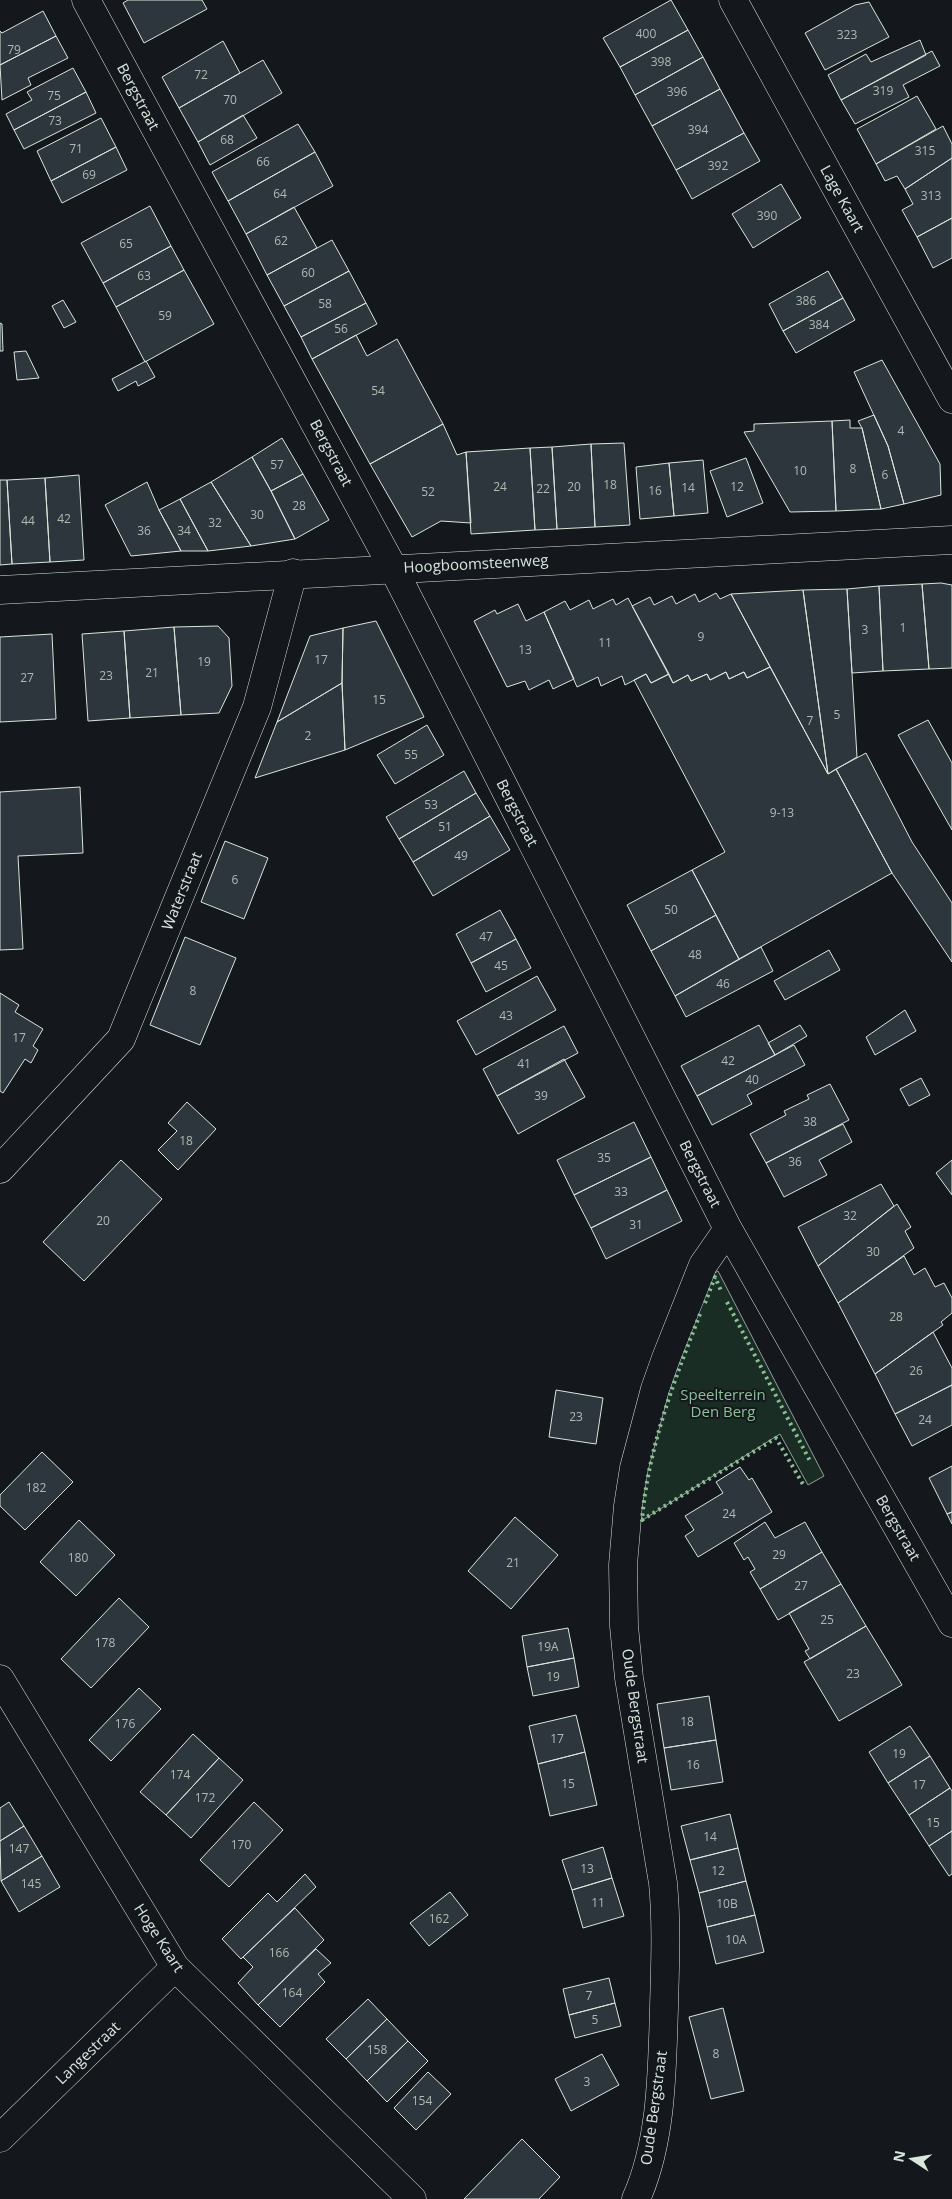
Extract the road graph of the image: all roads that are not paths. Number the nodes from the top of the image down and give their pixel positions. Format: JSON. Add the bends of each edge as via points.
{"nodes":[{"id":1,"x":86,"y":0,"type":"edge"},
{"id":2,"x":733,"y":0,"type":"edge"},
{"id":3,"x":952,"y":399,"type":"edge"},
{"id":4,"x":949,"y":536,"type":"edge"},
{"id":5,"x":393,"y":568,"type":"junction"},
{"id":6,"x":293,"y":573,"type":"junction"},
{"id":7,"x":0,"y":590,"type":"edge"},
{"id":8,"x":0,"y":1169,"type":"edge"},
{"id":9,"x":728,"y":1229,"type":"junction"},
{"id":10,"x":952,"y":1623,"type":"edge"},
{"id":11,"x":0,"y":1679,"type":"edge"},
{"id":12,"x":176,"y":1968,"type":"junction"},
{"id":13,"x":0,"y":2138,"type":"edge"},
{"id":14,"x":412,"y":2199,"type":"edge"},
{"id":15,"x":636,"y":2199,"type":"edge"}],
"edges":[{"from":1,"to":5,"type":"street","name":"Bergstraat"},
{"from":2,"to":3,"type":"street","name":"Lage Kaart"},
{"from":4,"to":5,"type":"street","name":"Hoogboomsteenweg"},
{"from":5,"to":6,"type":"street","name":"Hoogboomsteenweg"},
{"from":5,"to":9,"type":"street","name":"Bergstraat"},
{"from":6,"to":7,"type":"street","name":"Hoogboomsteenweg"},
{"from":6,"to":8,"type":"street","name":"Waterstraat","via":[[257,707],[120,1039]]},
{"from":9,"to":10,"type":"street","name":"Bergstraat"},
{"from":9,"to":15,"type":"street","name":"Oude Bergstraat","via":[[703,1265],[663,1366],[634,1468],[628,1506],[623,1574],[628,1678],[666,1916],[660,2086],[647,2165]]},
{"from":11,"to":12,"type":"street","name":"Hoge Kaart"},
{"from":12,"to":13,"type":"street","name":"Langestraat"},
{"from":12,"to":14,"type":"street","name":"Hoge Kaart"}]}
